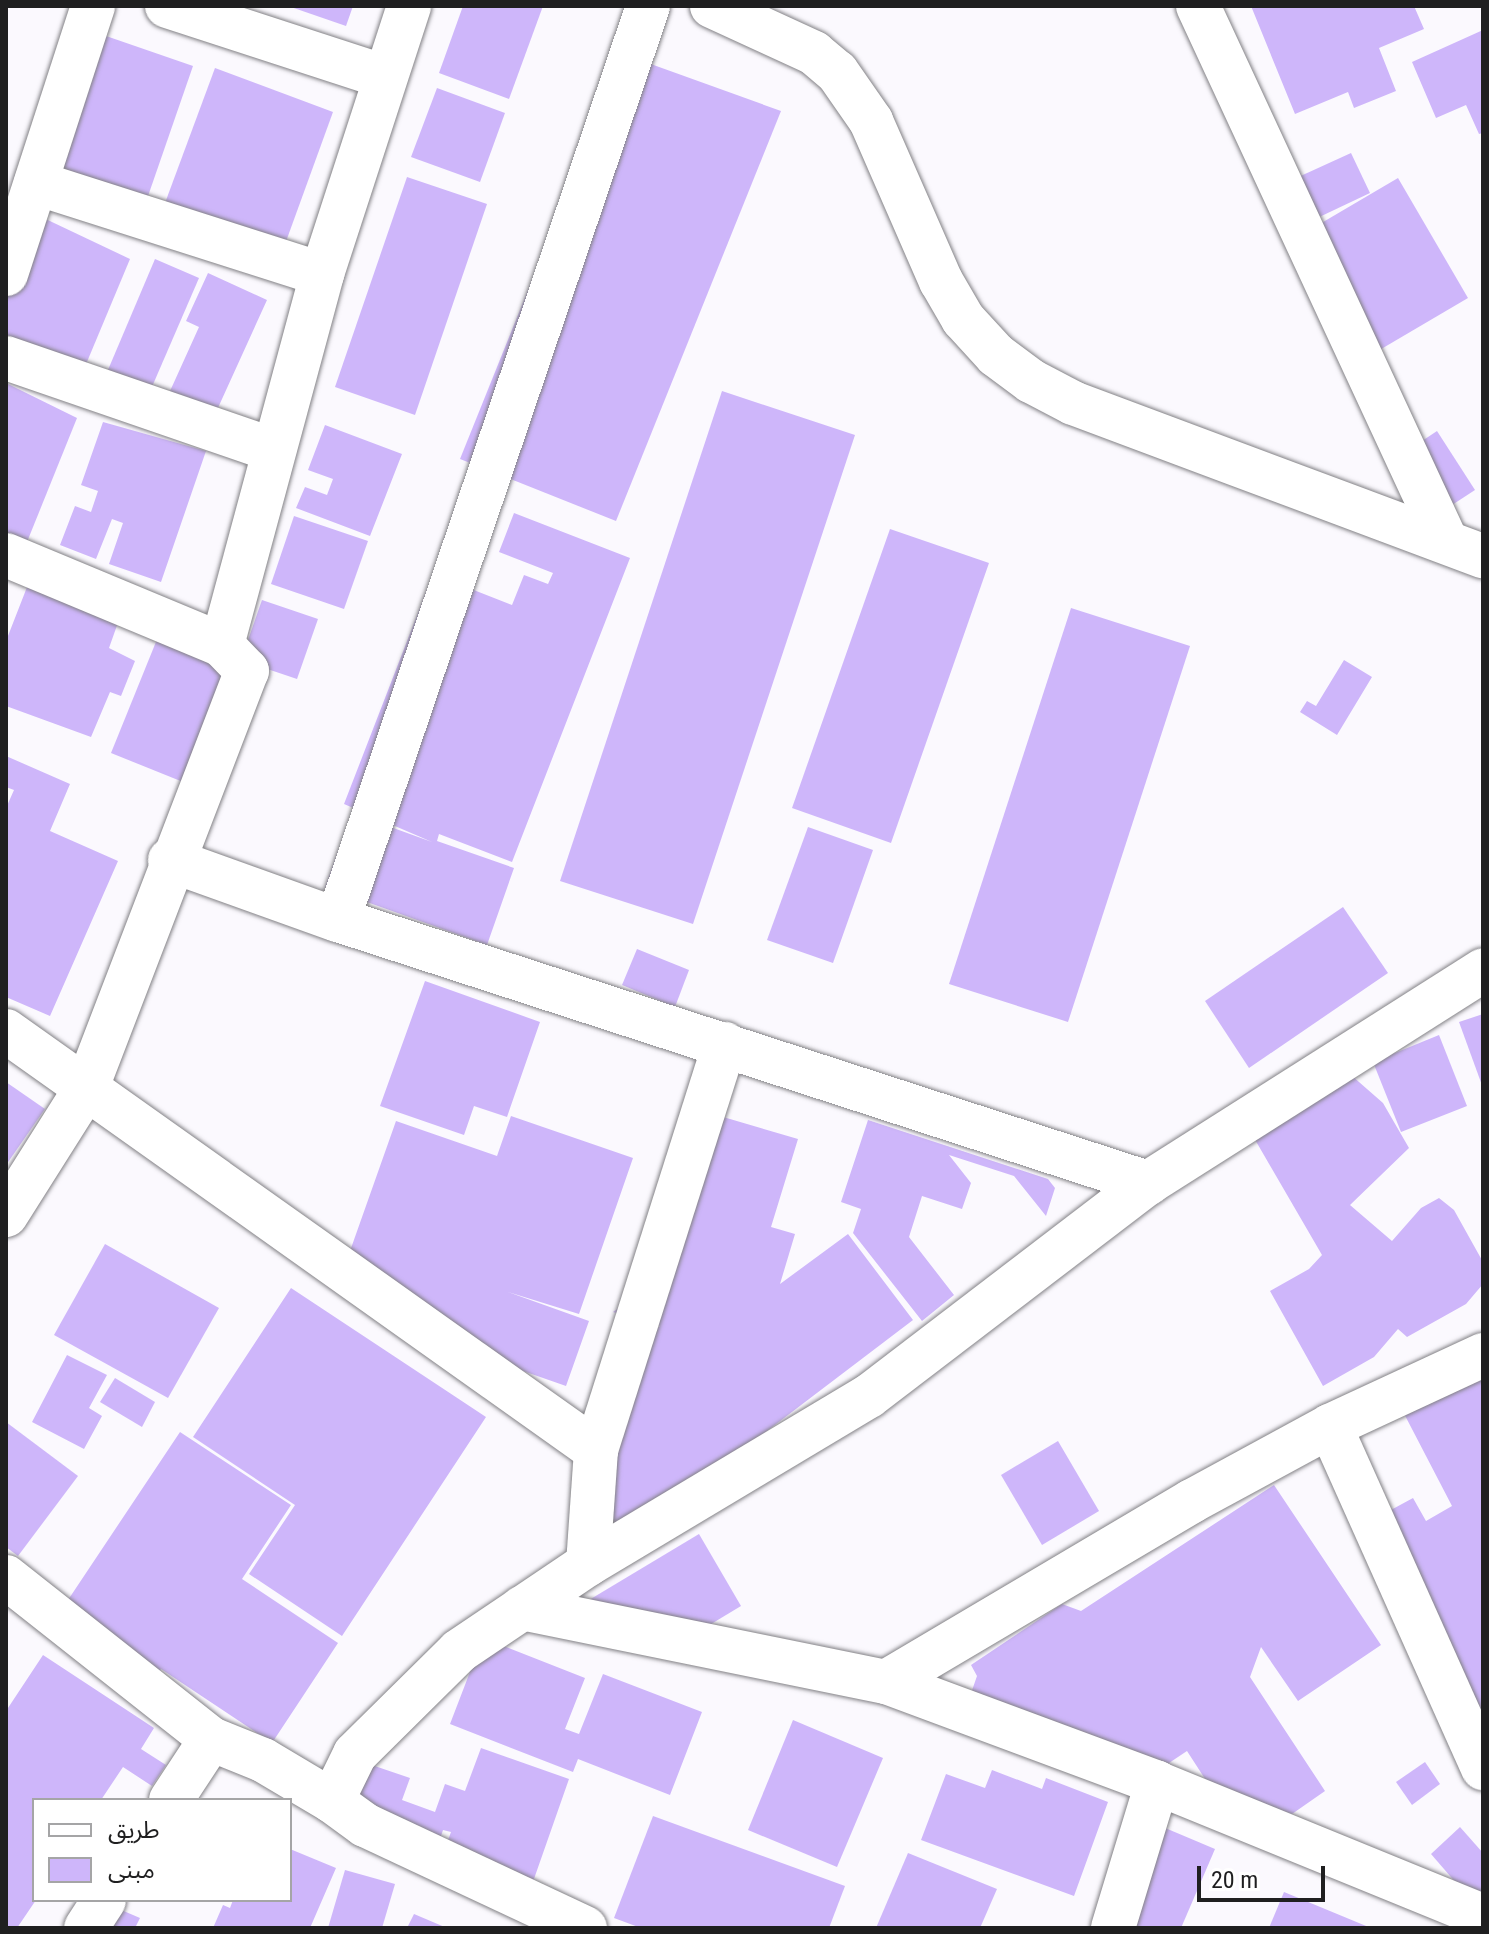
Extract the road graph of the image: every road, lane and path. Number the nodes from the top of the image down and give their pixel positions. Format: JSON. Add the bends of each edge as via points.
{"nodes":[{"id":1,"x":93,"y":6,"type":"edge"},
{"id":2,"x":167,"y":6,"type":"edge"},
{"id":3,"x":409,"y":6,"type":"edge"},
{"id":4,"x":648,"y":6,"type":"edge"},
{"id":5,"x":712,"y":6,"type":"edge"},
{"id":6,"x":1198,"y":6,"type":"edge"},
{"id":7,"x":385,"y":77,"type":"junction"},
{"id":8,"x":36,"y":183,"type":"junction"},
{"id":9,"x":6,"y":274,"type":"edge"},
{"id":10,"x":322,"y":274,"type":"junction"},
{"id":11,"x":6,"y":358,"type":"edge"},
{"id":12,"x":271,"y":449,"type":"junction"},
{"id":13,"x":1464,"y":548,"type":"edge"},
{"id":14,"x":6,"y":555,"type":"edge"},
{"id":15,"x":222,"y":645,"type":"junction"},
{"id":16,"x":170,"y":860,"type":"junction"},
{"id":17,"x":338,"y":920,"type":"junction"},
{"id":18,"x":1483,"y":970,"type":"edge"},
{"id":19,"x":6,"y":1031,"type":"edge"},
{"id":20,"x":725,"y":1044,"type":"junction"},
{"id":21,"x":87,"y":1087,"type":"junction"},
{"id":22,"x":1148,"y":1183,"type":"junction"},
{"id":23,"x":6,"y":1215,"type":"edge"},
{"id":24,"x":1483,"y":1355,"type":"edge"},
{"id":25,"x":1330,"y":1426,"type":"junction"},
{"id":26,"x":596,"y":1450,"type":"junction"},
{"id":27,"x":588,"y":1564,"type":"junction"},
{"id":28,"x":6,"y":1577,"type":"edge"},
{"id":29,"x":522,"y":1608,"type":"junction"},
{"id":30,"x":886,"y":1682,"type":"junction"},
{"id":31,"x":211,"y":1739,"type":"junction"},
{"id":32,"x":1483,"y":1768,"type":"edge"},
{"id":33,"x":1157,"y":1783,"type":"junction"},
{"id":34,"x":172,"y":1798,"type":"edge"},
{"id":35,"x":332,"y":1801,"type":"junction"},
{"id":36,"x":103,"y":1902,"type":"edge"},
{"id":37,"x":1483,"y":1916,"type":"edge"},
{"id":38,"x":86,"y":1928,"type":"edge"},
{"id":39,"x":585,"y":1928,"type":"edge"},
{"id":40,"x":1113,"y":1928,"type":"edge"}],
"edges":[{"from":1,"to":8,"type":"street"},
{"from":2,"to":7,"type":"street"},
{"from":3,"to":7,"type":"street"},
{"from":4,"to":17,"type":"street"},
{"from":5,"to":13,"type":"street","via":[[805,48],[837,72],[871,121],[963,319],[996,355],[1031,381],[1073,403]]},
{"from":6,"to":13,"type":"street"},
{"from":7,"to":10,"type":"street"},
{"from":8,"to":9,"type":"street"},
{"from":8,"to":10,"type":"street"},
{"from":10,"to":12,"type":"street"},
{"from":11,"to":12,"type":"street"},
{"from":12,"to":15,"type":"street"},
{"from":14,"to":15,"type":"street"},
{"from":15,"to":16,"type":"street","via":[[247,671]]},
{"from":16,"to":17,"type":"street"},
{"from":16,"to":21,"type":"street"},
{"from":17,"to":20,"type":"street"},
{"from":18,"to":22,"type":"street"},
{"from":19,"to":21,"type":"street"},
{"from":20,"to":22,"type":"street"},
{"from":20,"to":26,"type":"street"},
{"from":21,"to":23,"type":"street"},
{"from":21,"to":26,"type":"street"},
{"from":22,"to":27,"type":"street","via":[[869,1396]]},
{"from":24,"to":25,"type":"street"},
{"from":25,"to":30,"type":"street"},
{"from":25,"to":32,"type":"street"},
{"from":26,"to":27,"type":"street"},
{"from":27,"to":29,"type":"street"},
{"from":28,"to":31,"type":"street"},
{"from":29,"to":30,"type":"street"},
{"from":29,"to":35,"type":"street","via":[[459,1651],[355,1754]]},
{"from":30,"to":33,"type":"street"},
{"from":31,"to":34,"type":"street"},
{"from":31,"to":35,"type":"street","via":[[263,1760]]},
{"from":33,"to":37,"type":"street"},
{"from":33,"to":40,"type":"street"},
{"from":35,"to":39,"type":"street","via":[[365,1825]]},
{"from":36,"to":38,"type":"street"}]}
